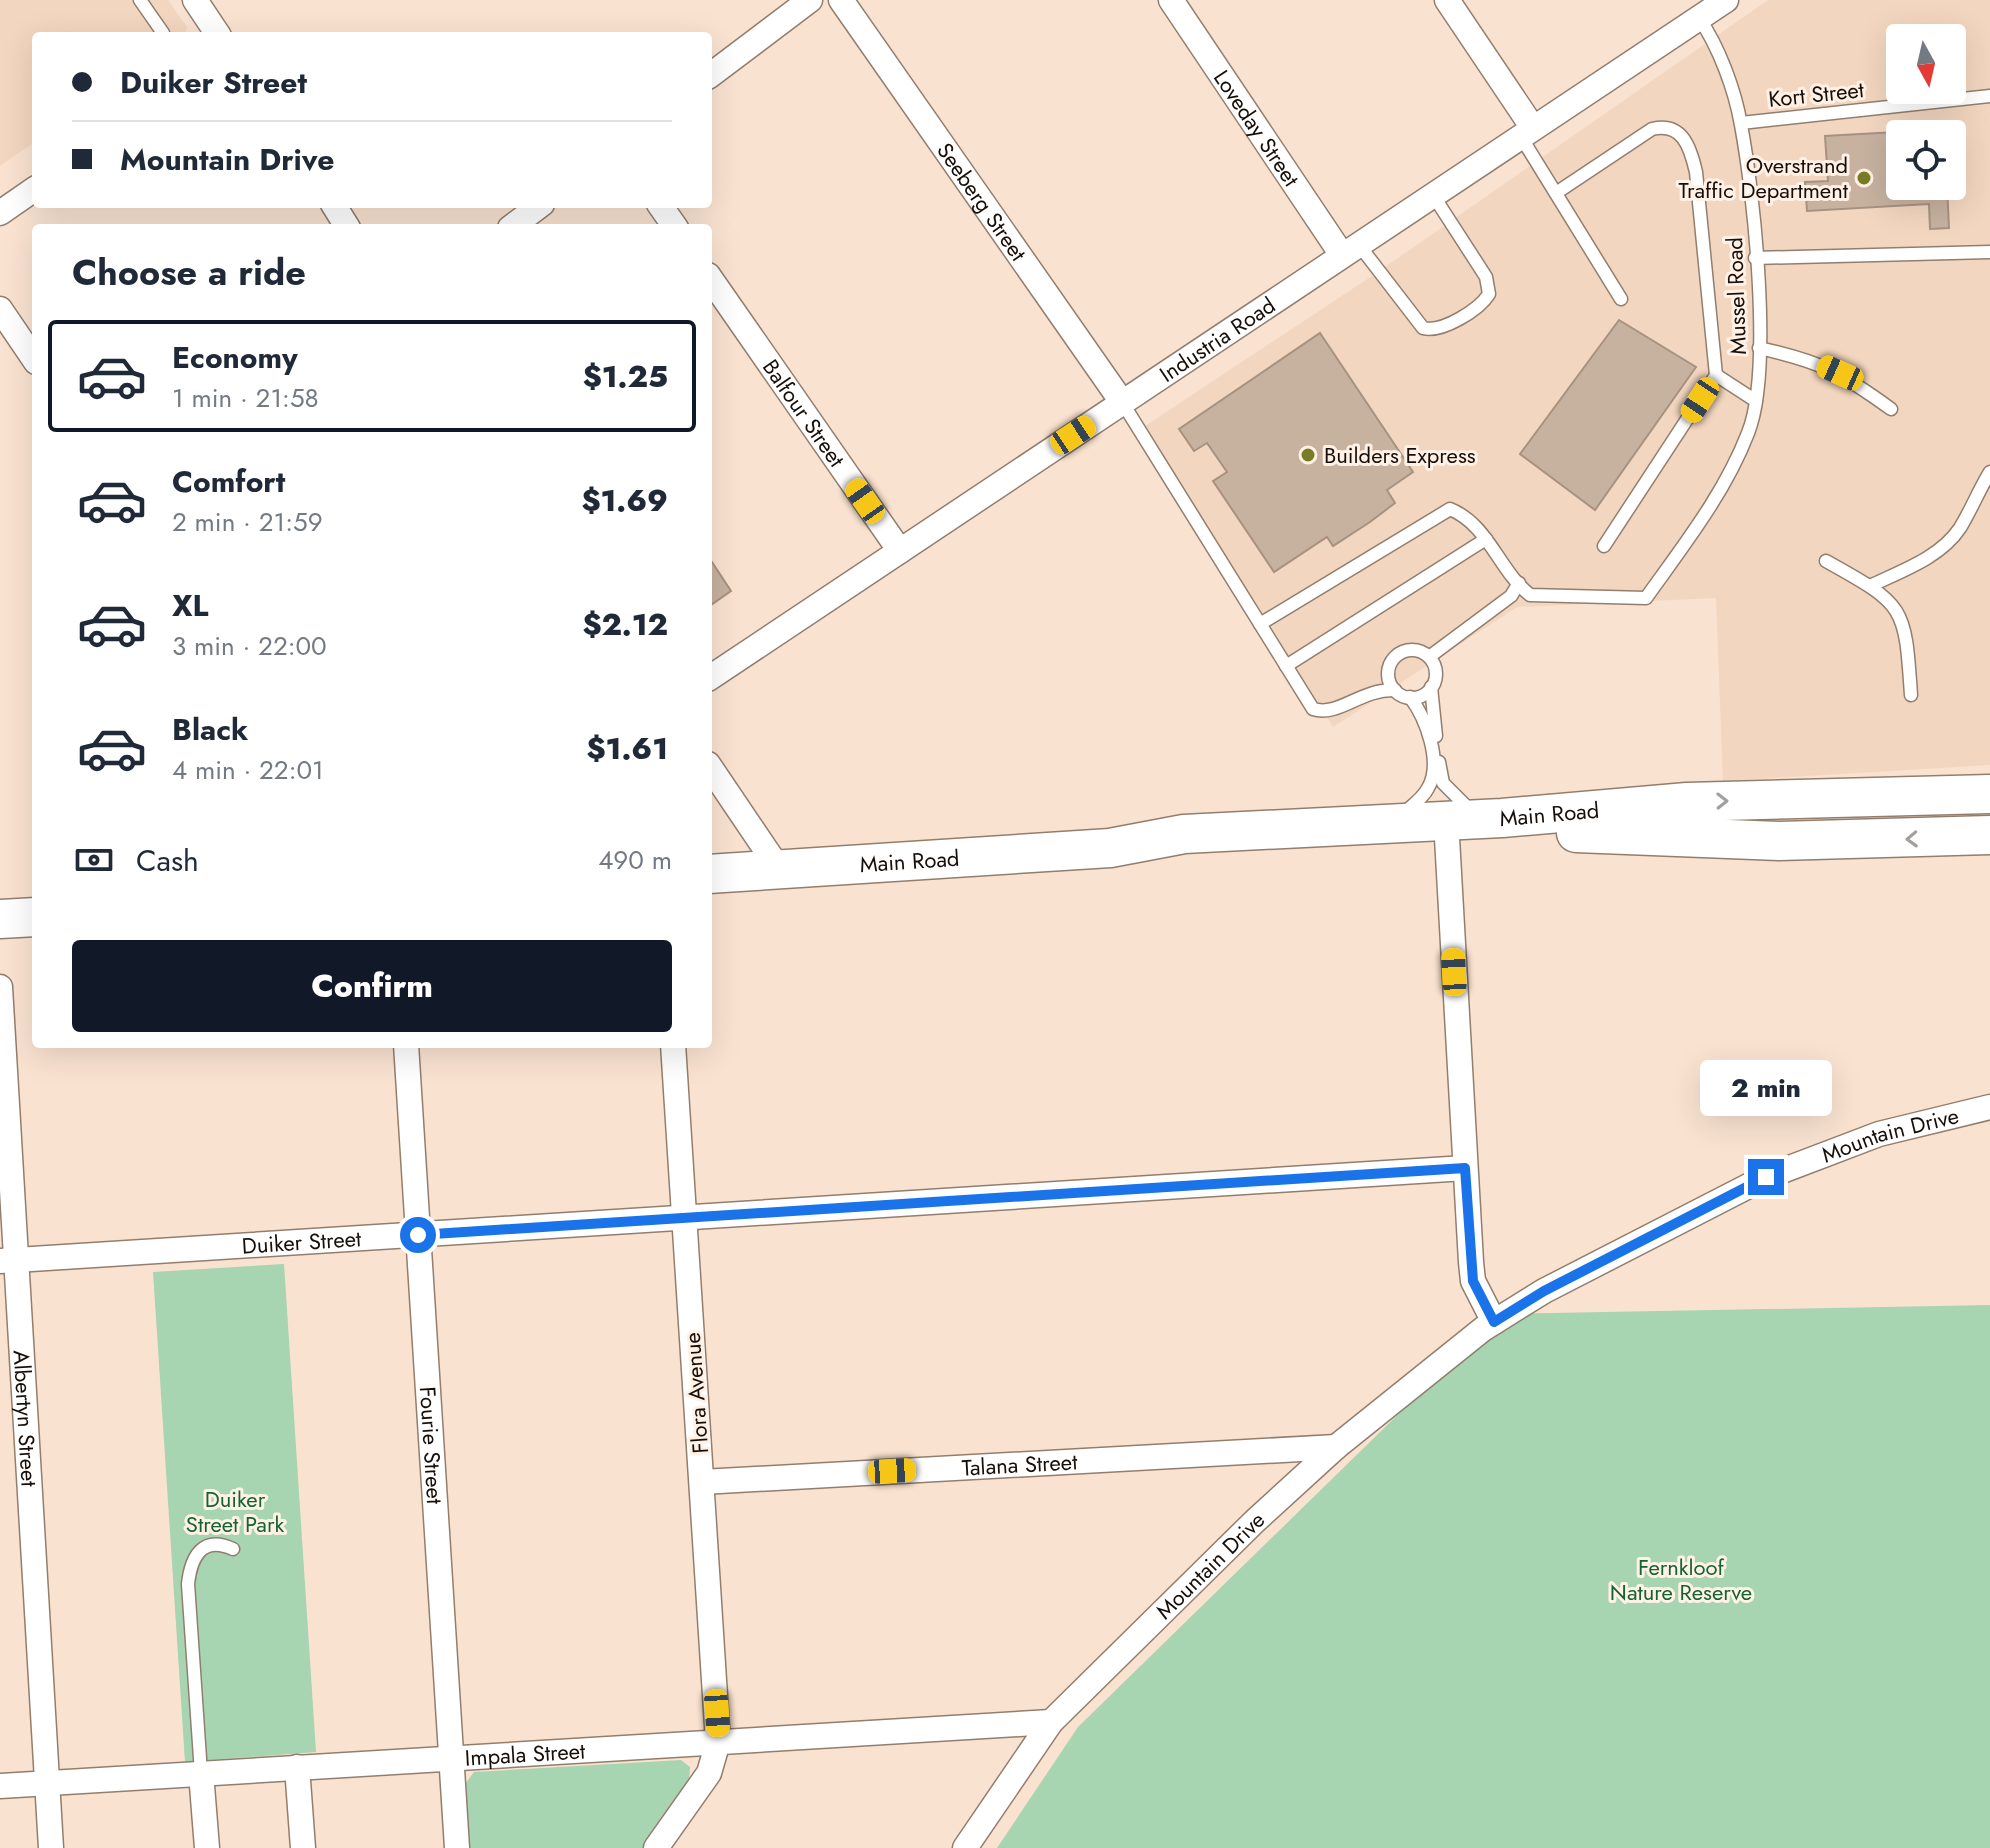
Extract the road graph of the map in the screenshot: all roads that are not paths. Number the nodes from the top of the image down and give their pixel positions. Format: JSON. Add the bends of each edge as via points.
{"nodes":[{"id":1,"x":140,"y":0,"type":"edge"},
{"id":2,"x":195,"y":0,"type":"edge"},
{"id":3,"x":810,"y":0,"type":"edge"},
{"id":4,"x":841,"y":0,"type":"edge"},
{"id":5,"x":1171,"y":0,"type":"edge"},
{"id":6,"x":1447,"y":0,"type":"edge"},
{"id":7,"x":1726,"y":0,"type":"edge"},
{"id":8,"x":1699,"y":18,"type":"junction"},
{"id":9,"x":162,"y":32,"type":"edge"},
{"id":10,"x":216,"y":32,"type":"edge"},
{"id":11,"x":712,"y":74,"type":"edge"},
{"id":12,"x":1990,"y":96,"type":"edge"},
{"id":13,"x":1741,"y":123,"type":"junction"},
{"id":14,"x":1527,"y":132,"type":"junction"},
{"id":15,"x":32,"y":191,"type":"edge"},
{"id":16,"x":1556,"y":193,"type":"junction"},
{"id":17,"x":1433,"y":195,"type":"junction"},
{"id":18,"x":537,"y":208,"type":"edge"},
{"id":19,"x":0,"y":213,"type":"edge"},
{"id":20,"x":515,"y":224,"type":"edge"},
{"id":21,"x":1350,"y":250,"type":"junction"},
{"id":22,"x":1990,"y":252,"type":"edge"},
{"id":23,"x":1755,"y":258,"type":"junction"},
{"id":24,"x":712,"y":281,"type":"edge"},
{"id":25,"x":1621,"y":299,"type":"dead end"},
{"id":26,"x":0,"y":309,"type":"edge"},
{"id":27,"x":1759,"y":348,"type":"junction"},
{"id":28,"x":32,"y":356,"type":"edge"},
{"id":29,"x":1716,"y":375,"type":"junction"},
{"id":30,"x":1756,"y":401,"type":"junction"},
{"id":31,"x":1122,"y":402,"type":"junction"},
{"id":32,"x":1891,"y":409,"type":"dead end"},
{"id":33,"x":1990,"y":472,"type":"edge"},
{"id":34,"x":1486,"y":539,"type":"junction"},
{"id":35,"x":1604,"y":546,"type":"dead end"},
{"id":36,"x":900,"y":551,"type":"junction"},
{"id":37,"x":1826,"y":561,"type":"dead end"},
{"id":38,"x":1519,"y":583,"type":"junction"},
{"id":39,"x":1870,"y":586,"type":"junction"},
{"id":40,"x":1260,"y":624,"type":"junction"},
{"id":41,"x":1429,"y":657,"type":"junction"},
{"id":42,"x":1286,"y":666,"type":"junction"},
{"id":43,"x":712,"y":676,"type":"edge"},
{"id":44,"x":1431,"y":687,"type":"junction"},
{"id":45,"x":1395,"y":690,"type":"junction"},
{"id":46,"x":1911,"y":695,"type":"dead end"},
{"id":47,"x":1410,"y":697,"type":"junction"},
{"id":48,"x":712,"y":770,"type":"edge"},
{"id":49,"x":1990,"y":794,"type":"edge"},
{"id":50,"x":1486,"y":819,"type":"junction"},
{"id":51,"x":1373,"y":825,"type":"junction"},
{"id":52,"x":1990,"y":835,"type":"edge"},
{"id":53,"x":1447,"y":838,"type":"junction"},
{"id":54,"x":1110,"y":848,"type":"junction"},
{"id":55,"x":779,"y":869,"type":"junction"},
{"id":56,"x":712,"y":874,"type":"edge"},
{"id":57,"x":32,"y":917,"type":"edge"},
{"id":58,"x":0,"y":919,"type":"edge"},
{"id":59,"x":0,"y":987,"type":"edge"},
{"id":60,"x":406,"y":1048,"type":"edge"},
{"id":61,"x":673,"y":1048,"type":"edge"},
{"id":62,"x":1990,"y":1107,"type":"edge"},
{"id":63,"x":1465,"y":1168,"type":"junction"},
{"id":64,"x":684,"y":1218,"type":"junction"},
{"id":65,"x":418,"y":1235,"type":"junction"},
{"id":66,"x":8,"y":1261,"type":"edge"},
{"id":67,"x":1494,"y":1322,"type":"junction"},
{"id":68,"x":1336,"y":1447,"type":"junction"},
{"id":69,"x":702,"y":1482,"type":"junction"},
{"id":70,"x":233,"y":1549,"type":"dead end"},
{"id":71,"x":1051,"y":1722,"type":"junction"},
{"id":72,"x":718,"y":1742,"type":"junction"},
{"id":73,"x":451,"y":1758,"type":"junction"},
{"id":74,"x":297,"y":1767,"type":"junction"},
{"id":75,"x":201,"y":1773,"type":"junction"},
{"id":76,"x":47,"y":1783,"type":"junction"},
{"id":77,"x":0,"y":1786,"type":"edge"},
{"id":78,"x":51,"y":1848,"type":"edge"},
{"id":79,"x":207,"y":1848,"type":"edge"},
{"id":80,"x":303,"y":1848,"type":"edge"},
{"id":81,"x":457,"y":1848,"type":"edge"},
{"id":82,"x":656,"y":1848,"type":"edge"},
{"id":83,"x":965,"y":1848,"type":"edge"}],
"edges":[{"from":1,"to":9,"type":"lane"},
{"from":2,"to":10,"type":"street"},
{"from":3,"to":11,"type":"street"},
{"from":4,"to":31,"type":"street","name":"Seeberg Street"},
{"from":5,"to":21,"type":"street","name":"Loveday Street"},
{"from":6,"to":14,"type":"street"},
{"from":7,"to":8,"type":"street","name":"Industria Road"},
{"from":8,"to":13,"type":"lane","name":"Mussel Road","via":[[1709,32]]},
{"from":8,"to":14,"type":"street","name":"Industria Road"},
{"from":12,"to":13,"type":"lane","name":"Kort Street"},
{"from":13,"to":23,"type":"lane","name":"Mussel Road"},
{"from":14,"to":16,"type":"lane"},
{"from":14,"to":17,"type":"street","name":"Industria Road"},
{"from":15,"to":19,"type":"street"},
{"from":16,"to":25,"type":"lane"},
{"from":16,"to":29,"type":"lane","via":[[1652,129],[1675,128],[1686,141],[1696,172]]},
{"from":17,"to":21,"type":"street","name":"Industria Road"},
{"from":17,"to":21,"type":"lane","via":[[1486,277],[1489,294],[1484,302],[1438,329],[1423,328]]},
{"from":18,"to":20,"type":"street"},
{"from":21,"to":31,"type":"street","name":"Industria Road"},
{"from":22,"to":23,"type":"lane"},
{"from":23,"to":27,"type":"lane","name":"Mussel Road"},
{"from":24,"to":36,"type":"street","name":"Balfour Street"},
{"from":26,"to":28,"type":"street"},
{"from":27,"to":30,"type":"lane","name":"Mussel Road"},
{"from":27,"to":32,"type":"lane","via":[[1811,359]]},
{"from":29,"to":30,"type":"lane"},
{"from":29,"to":35,"type":"lane"},
{"from":30,"to":38,"type":"lane","name":"Mussel Road","via":[[1749,432],[1720,491],[1646,598],[1530,595]]},
{"from":31,"to":36,"type":"street","name":"Industria Road"},
{"from":31,"to":40,"type":"lane"},
{"from":33,"to":39,"type":"lane","via":[[1946,545]]},
{"from":34,"to":38,"type":"lane"},
{"from":34,"to":40,"type":"lane","via":[[1463,514],[1450,509]]},
{"from":34,"to":42,"type":"lane"},
{"from":36,"to":43,"type":"street","name":"Industria Road"},
{"from":37,"to":39,"type":"lane"},
{"from":38,"to":41,"type":"lane","via":[[1511,596]]},
{"from":39,"to":46,"type":"lane","via":[[1894,606],[1906,630]]},
{"from":40,"to":42,"type":"lane"},
{"from":41,"to":44,"type":"lane","via":[[1436,672]]},
{"from":41,"to":45,"type":"lane","via":[[1414,650],[1392,660],[1388,676]]},
{"from":42,"to":45,"type":"lane","via":[[1313,709],[1324,712],[1362,694]]},
{"from":44,"to":47,"type":"lane"},
{"from":44,"to":50,"type":"lane","via":[[1441,778],[1456,800]]},
{"from":45,"to":47,"type":"lane"},
{"from":47,"to":51,"type":"lane","via":[[1425,715],[1434,773],[1428,789],[1405,813]]},
{"from":48,"to":55,"type":"street"},
{"from":50,"to":49,"type":"main road","name":"Main Road","one_way":true,"via":[[1687,802]]},
{"from":50,"to":51,"type":"main road","name":"Main Road"},
{"from":51,"to":54,"type":"main road","name":"Main Road","via":[[1184,834]]},
{"from":52,"to":53,"type":"main road","name":"Main Road","one_way":true,"via":[[1805,841],[1593,833]]},
{"from":53,"to":54,"type":"main road","name":"Main Road","via":[[1183,852]]},
{"from":53,"to":63,"type":"street"},
{"from":54,"to":55,"type":"main road","name":"Main Road"},
{"from":55,"to":56,"type":"main road","name":"Main Road"},
{"from":57,"to":58,"type":"main road"},
{"from":59,"to":66,"type":"street","name":"Albertyn Street"},
{"from":60,"to":65,"type":"street","name":"Fourie Street"},
{"from":61,"to":64,"type":"street","name":"Flora Avenue"},
{"from":62,"to":67,"type":"street","name":"Mountain Drive","via":[[1879,1134],[1778,1172],[1544,1291]]},
{"from":63,"to":64,"type":"street","name":"Duiker Street"},
{"from":63,"to":67,"type":"street","via":[[1473,1281]]},
{"from":64,"to":65,"type":"street","name":"Duiker Street"},
{"from":64,"to":69,"type":"street","name":"Flora Avenue"},
{"from":65,"to":66,"type":"street","name":"Duiker Street"},
{"from":65,"to":73,"type":"street","name":"Fourie Street"},
{"from":66,"to":76,"type":"street","name":"Albertyn Street"},
{"from":67,"to":68,"type":"street","name":"Mountain Drive"},
{"from":68,"to":69,"type":"street","name":"Talana Street"},
{"from":68,"to":71,"type":"street","name":"Mountain Drive"},
{"from":69,"to":72,"type":"street","name":"Flora Avenue"},
{"from":70,"to":75,"type":"lane","via":[[211,1545],[190,1560]]},
{"from":71,"to":72,"type":"street","name":"Impala Street"},
{"from":71,"to":83,"type":"street","name":"Mountain Drive"},
{"from":72,"to":73,"type":"street","name":"Impala Street"},
{"from":72,"to":82,"type":"street","via":[[709,1773]]},
{"from":73,"to":74,"type":"street","name":"Impala Street"},
{"from":73,"to":81,"type":"street","name":"Fourie Street"},
{"from":74,"to":75,"type":"street","name":"Impala Street"},
{"from":74,"to":80,"type":"street"},
{"from":75,"to":76,"type":"street","name":"Impala Street"},
{"from":75,"to":79,"type":"street"},
{"from":76,"to":77,"type":"street","name":"Impala Street"},
{"from":76,"to":78,"type":"street","name":"Albertyn Street"}]}
